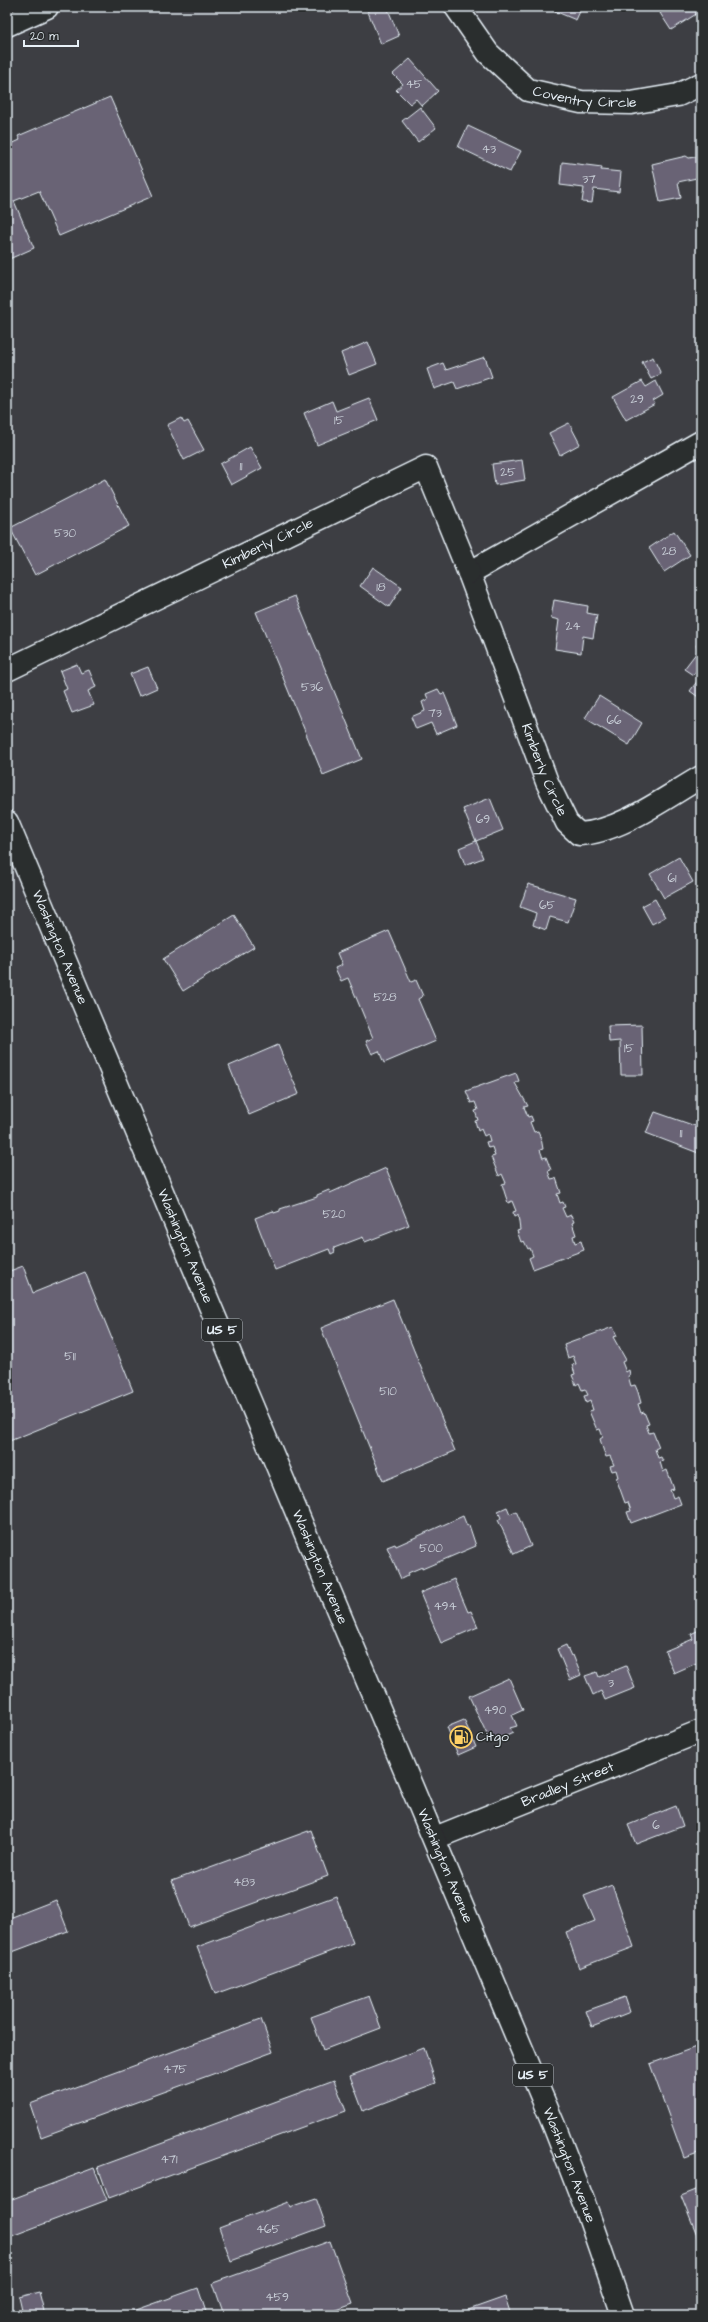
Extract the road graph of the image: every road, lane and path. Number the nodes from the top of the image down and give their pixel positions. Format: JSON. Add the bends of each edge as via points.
{"nodes":[{"id":1,"x":47,"y":7,"type":"edge"},
{"id":2,"x":456,"y":7,"type":"edge"},
{"id":3,"x":7,"y":25,"type":"edge"},
{"id":4,"x":701,"y":84,"type":"edge"},
{"id":5,"x":701,"y":442,"type":"edge"},
{"id":6,"x":469,"y":573,"type":"junction"},
{"id":7,"x":7,"y":670,"type":"edge"},
{"id":8,"x":701,"y":777,"type":"edge"},
{"id":9,"x":7,"y":822,"type":"edge"},
{"id":10,"x":701,"y":1731,"type":"edge"},
{"id":11,"x":435,"y":1838,"type":"junction"},
{"id":12,"x":623,"y":2315,"type":"edge"}],
"edges":[{"from":1,"to":3,"type":"street"},
{"from":2,"to":4,"type":"street","name":"Coventry Circle","via":[[488,53],[528,90],[582,102],[631,103],[678,95]]},
{"from":5,"to":6,"type":"street"},
{"from":6,"to":7,"type":"street","name":"Kimberly Circle","via":[[426,467]]},
{"from":6,"to":8,"type":"street","name":"Kimberly Circle","via":[[547,782],[567,823],[579,834],[595,833],[613,827]]},
{"from":9,"to":11,"type":"street","name":"Washington Avenue","number":"US 5"},
{"from":10,"to":11,"type":"street","name":"Bradley Street"},
{"from":11,"to":12,"type":"street","name":"Washington Avenue","number":"US 5","via":[[555,2128]]}]}
